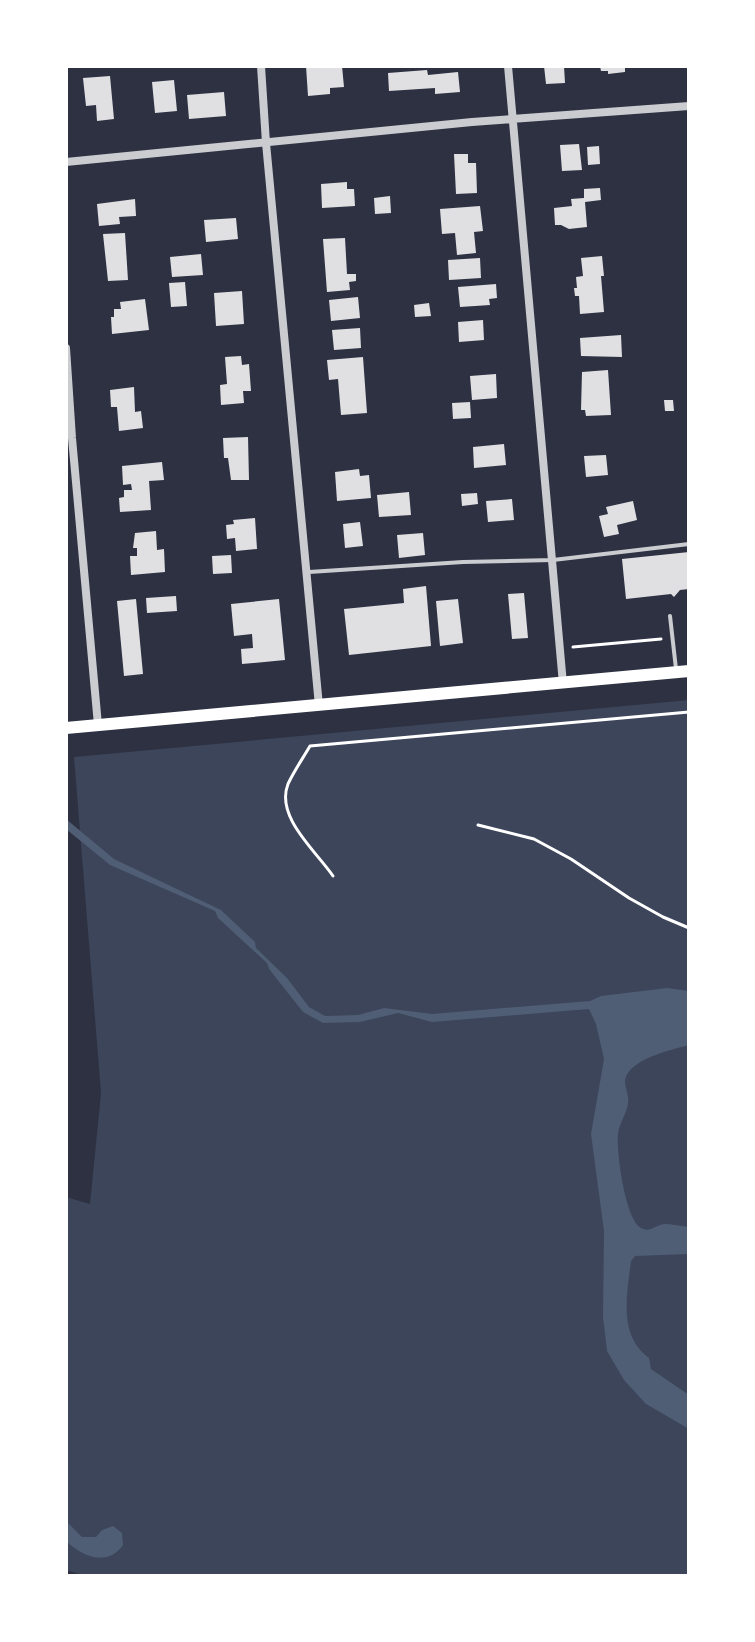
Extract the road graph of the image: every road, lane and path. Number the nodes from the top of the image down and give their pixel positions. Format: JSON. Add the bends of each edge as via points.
{"nodes":[{"id":1,"x":261,"y":66,"type":"edge"},
{"id":2,"x":508,"y":66,"type":"edge"},
{"id":3,"x":689,"y":106,"type":"edge"},
{"id":4,"x":512,"y":119,"type":"junction"},
{"id":5,"x":266,"y":143,"type":"junction"},
{"id":6,"x":66,"y":162,"type":"edge"},
{"id":7,"x":66,"y":348,"type":"edge"},
{"id":8,"x":69,"y":438,"type":"edge"},
{"id":9,"x":689,"y":544,"type":"edge"},
{"id":10,"x":553,"y":560,"type":"junction"},
{"id":11,"x":308,"y":572,"type":"junction"},
{"id":12,"x":670,"y":616,"type":"dead end"},
{"id":13,"x":673,"y":638,"type":"junction"},
{"id":14,"x":560,"y":648,"type":"junction"},
{"id":15,"x":683,"y":672,"type":"edge"},
{"id":16,"x":563,"y":684,"type":"junction"},
{"id":17,"x":319,"y":706,"type":"junction"},
{"id":18,"x":689,"y":712,"type":"edge"},
{"id":19,"x":98,"y":725,"type":"junction"},
{"id":20,"x":66,"y":728,"type":"edge"},
{"id":21,"x":478,"y":825,"type":"dead end"},
{"id":22,"x":333,"y":876,"type":"dead end"},
{"id":23,"x":689,"y":928,"type":"edge"}],
"edges":[{"from":1,"to":5,"type":"street"},
{"from":2,"to":4,"type":"street"},
{"from":3,"to":4,"type":"street"},
{"from":4,"to":5,"type":"street"},
{"from":4,"to":10,"type":"street"},
{"from":5,"to":6,"type":"street"},
{"from":5,"to":11,"type":"street"},
{"from":7,"to":8,"type":"street"},
{"from":8,"to":19,"type":"street"},
{"from":9,"to":10,"type":"lane"},
{"from":10,"to":11,"type":"lane"},
{"from":10,"to":14,"type":"street"},
{"from":11,"to":17,"type":"street"},
{"from":12,"to":13,"type":"lane"},
{"from":13,"to":14,"type":"path"},
{"from":13,"to":15,"type":"lane"},
{"from":14,"to":16,"type":"street"},
{"from":15,"to":16,"type":"main road"},
{"from":16,"to":17,"type":"main road"},
{"from":17,"to":19,"type":"main road"},
{"from":18,"to":22,"type":"path","via":[[310,746],[284,803]]},
{"from":19,"to":20,"type":"main road"},
{"from":21,"to":23,"type":"path","via":[[534,839]]}]}
